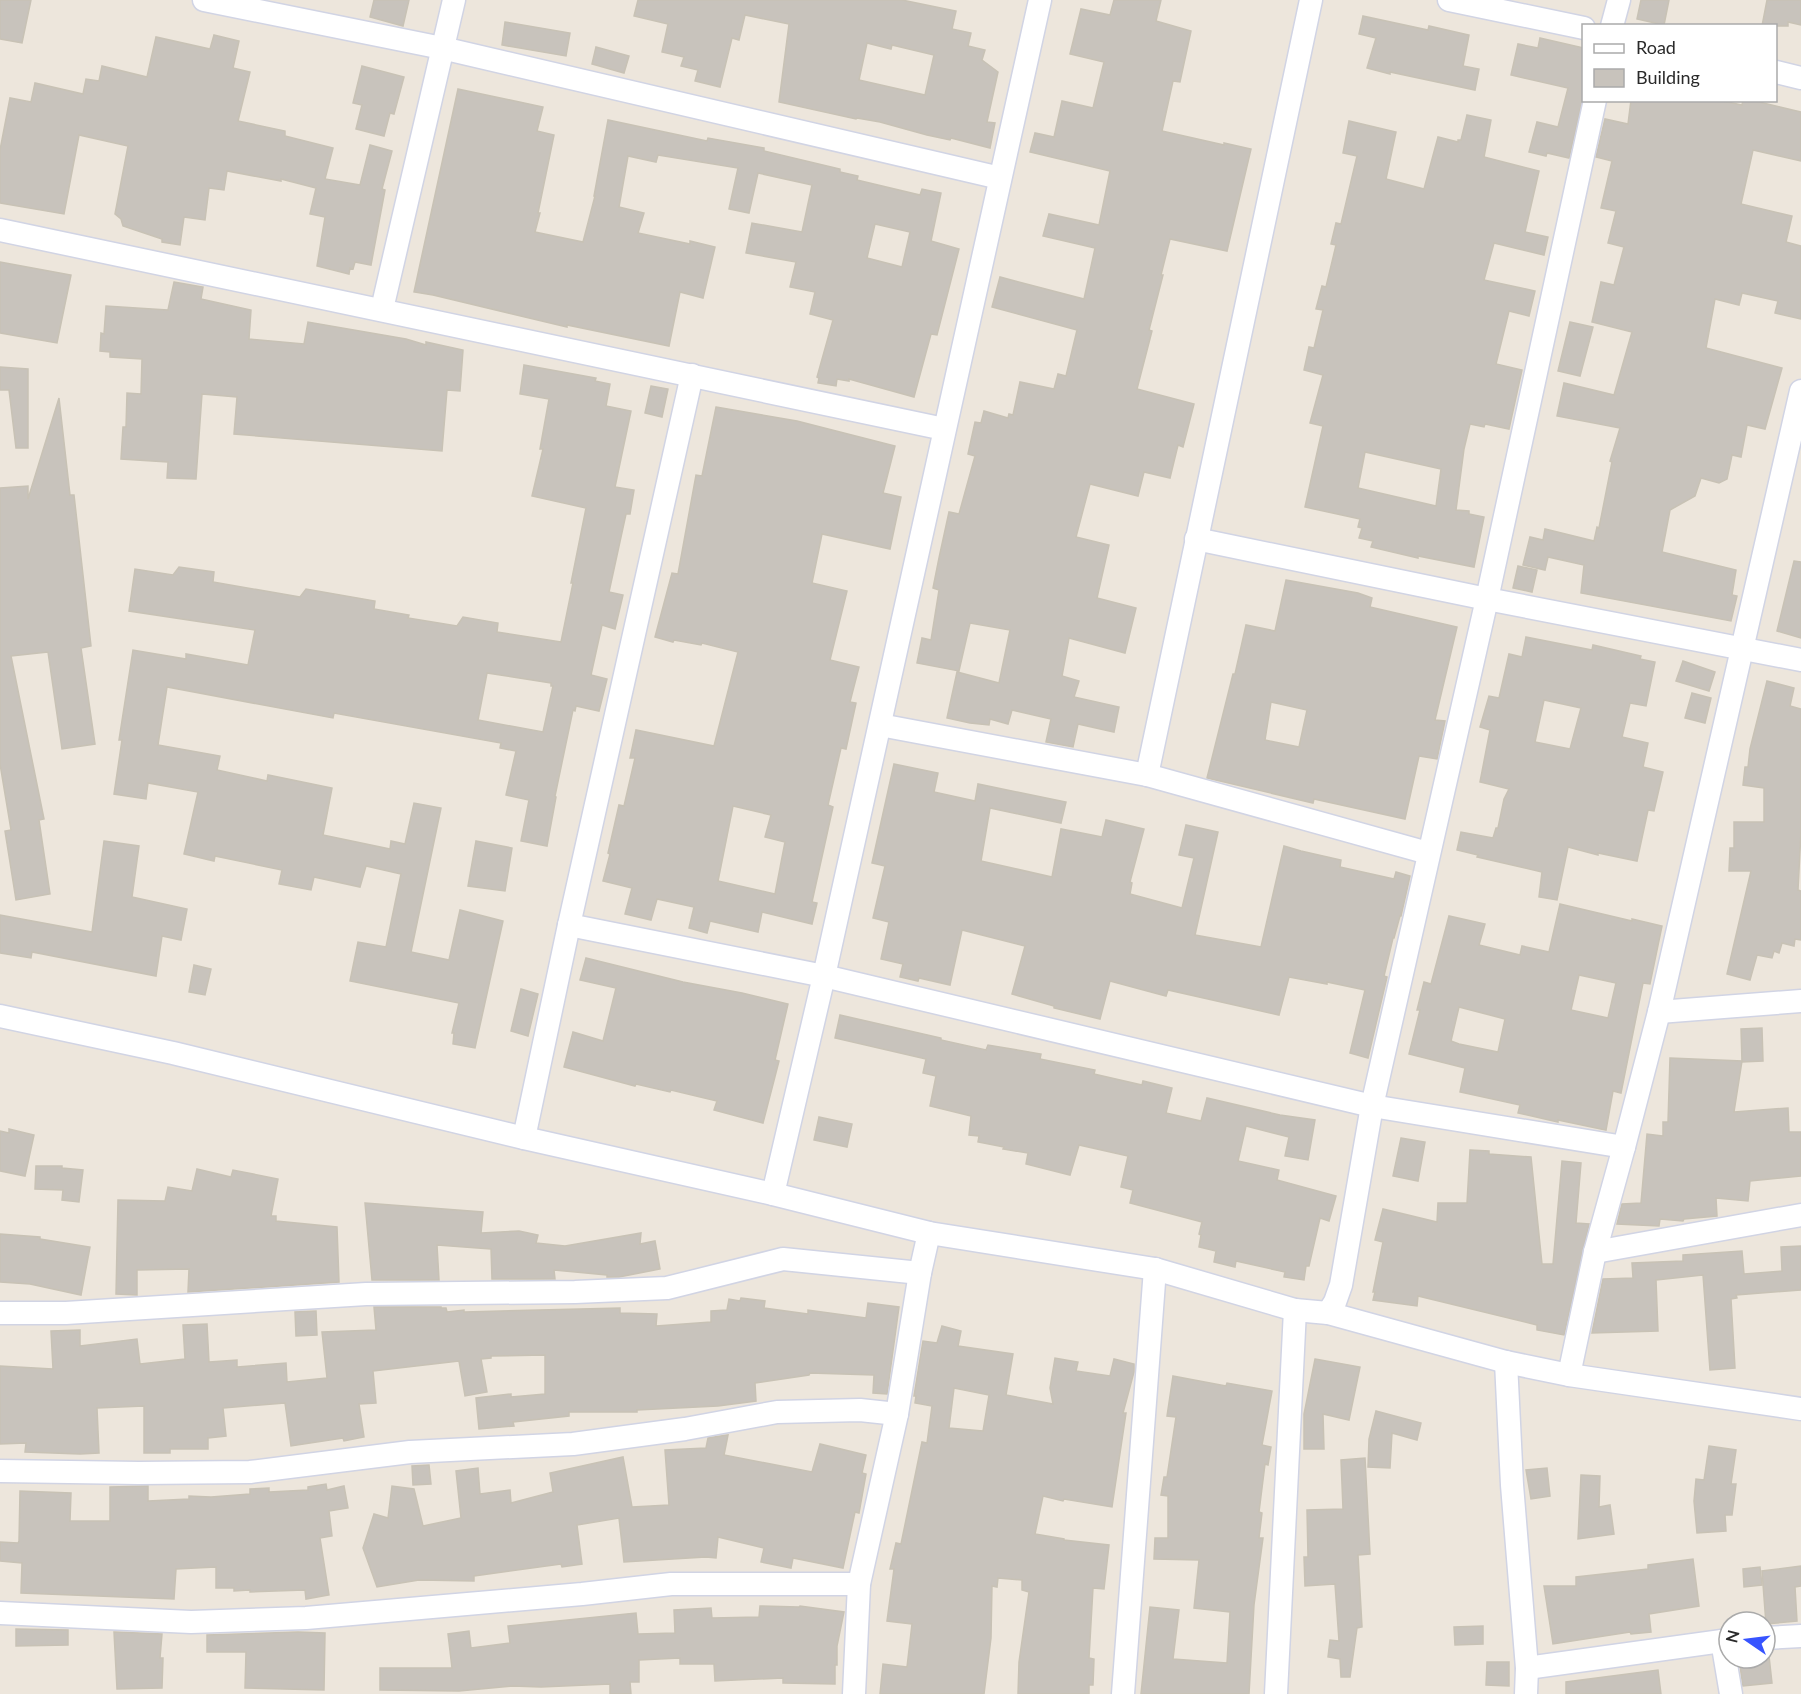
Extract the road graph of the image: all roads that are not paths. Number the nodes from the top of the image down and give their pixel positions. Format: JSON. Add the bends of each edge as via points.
{"nodes":[{"id":1,"x":204,"y":0,"type":"edge"},
{"id":2,"x":454,"y":0,"type":"edge"},
{"id":3,"x":1040,"y":0,"type":"edge"},
{"id":4,"x":1311,"y":0,"type":"edge"},
{"id":5,"x":1449,"y":0,"type":"edge"},
{"id":6,"x":1619,"y":0,"type":"edge"},
{"id":7,"x":1612,"y":24,"type":"edge"},
{"id":8,"x":1582,"y":28,"type":"edge"},
{"id":9,"x":442,"y":48,"type":"junction"},
{"id":10,"x":1777,"y":72,"type":"edge"},
{"id":11,"x":1801,"y":78,"type":"edge"},
{"id":12,"x":1595,"y":102,"type":"edge"},
{"id":13,"x":1000,"y":178,"type":"junction"},
{"id":14,"x":0,"y":230,"type":"edge"},
{"id":15,"x":382,"y":309,"type":"junction"},
{"id":16,"x":692,"y":375,"type":"junction"},
{"id":17,"x":1801,"y":391,"type":"edge"},
{"id":18,"x":944,"y":429,"type":"junction"},
{"id":19,"x":1196,"y":539,"type":"junction"},
{"id":20,"x":1487,"y":599,"type":"junction"},
{"id":21,"x":1743,"y":648,"type":"junction"},
{"id":22,"x":1801,"y":660,"type":"edge"},
{"id":23,"x":880,"y":725,"type":"junction"},
{"id":24,"x":1147,"y":775,"type":"junction"},
{"id":25,"x":1428,"y":853,"type":"junction"},
{"id":26,"x":569,"y":925,"type":"junction"},
{"id":27,"x":824,"y":976,"type":"junction"},
{"id":28,"x":1801,"y":1001,"type":"edge"},
{"id":29,"x":1659,"y":1012,"type":"junction"},
{"id":30,"x":0,"y":1016,"type":"edge"},
{"id":31,"x":1372,"y":1106,"type":"junction"},
{"id":32,"x":524,"y":1138,"type":"junction"},
{"id":33,"x":1624,"y":1148,"type":"junction"},
{"id":34,"x":773,"y":1194,"type":"junction"},
{"id":35,"x":1801,"y":1215,"type":"edge"},
{"id":36,"x":929,"y":1233,"type":"junction"},
{"id":37,"x":1595,"y":1252,"type":"junction"},
{"id":38,"x":1155,"y":1269,"type":"junction"},
{"id":39,"x":920,"y":1273,"type":"junction"},
{"id":40,"x":1295,"y":1310,"type":"junction"},
{"id":41,"x":0,"y":1313,"type":"edge"},
{"id":42,"x":1328,"y":1313,"type":"junction"},
{"id":43,"x":1506,"y":1362,"type":"junction"},
{"id":44,"x":1569,"y":1375,"type":"junction"},
{"id":45,"x":1801,"y":1409,"type":"edge"},
{"id":46,"x":897,"y":1414,"type":"junction"},
{"id":47,"x":0,"y":1471,"type":"edge"},
{"id":48,"x":859,"y":1584,"type":"junction"},
{"id":49,"x":0,"y":1613,"type":"edge"},
{"id":50,"x":1801,"y":1636,"type":"edge"},
{"id":51,"x":1777,"y":1637,"type":"edge"},
{"id":52,"x":1717,"y":1641,"type":"edge"},
{"id":53,"x":1527,"y":1668,"type":"junction"},
{"id":54,"x":1729,"y":1670,"type":"edge"},
{"id":55,"x":854,"y":1694,"type":"edge"},
{"id":56,"x":1123,"y":1694,"type":"edge"},
{"id":57,"x":1276,"y":1694,"type":"edge"},
{"id":58,"x":1526,"y":1694,"type":"edge"},
{"id":59,"x":1731,"y":1694,"type":"edge"}],
"edges":[{"from":1,"to":9,"type":"street"},
{"from":2,"to":9,"type":"street"},
{"from":3,"to":13,"type":"street"},
{"from":4,"to":19,"type":"street"},
{"from":5,"to":8,"type":"street"},
{"from":6,"to":7,"type":"street"},
{"from":9,"to":13,"type":"street"},
{"from":9,"to":15,"type":"street"},
{"from":10,"to":11,"type":"street"},
{"from":12,"to":20,"type":"street"},
{"from":13,"to":18,"type":"street"},
{"from":14,"to":15,"type":"street"},
{"from":15,"to":16,"type":"street"},
{"from":16,"to":18,"type":"street"},
{"from":16,"to":26,"type":"street"},
{"from":17,"to":21,"type":"street"},
{"from":18,"to":23,"type":"street"},
{"from":19,"to":20,"type":"street"},
{"from":19,"to":24,"type":"street"},
{"from":20,"to":21,"type":"street"},
{"from":20,"to":25,"type":"street"},
{"from":21,"to":22,"type":"street"},
{"from":21,"to":29,"type":"street"},
{"from":23,"to":24,"type":"street"},
{"from":23,"to":27,"type":"street"},
{"from":24,"to":25,"type":"street"},
{"from":25,"to":31,"type":"street"},
{"from":26,"to":27,"type":"street"},
{"from":26,"to":32,"type":"street"},
{"from":27,"to":31,"type":"street"},
{"from":27,"to":34,"type":"street"},
{"from":28,"to":29,"type":"street"},
{"from":29,"to":33,"type":"street"},
{"from":30,"to":32,"type":"street","via":[[173,1053]]},
{"from":31,"to":33,"type":"street"},
{"from":31,"to":42,"type":"street","via":[[1341,1285]]},
{"from":32,"to":34,"type":"street"},
{"from":33,"to":37,"type":"street"},
{"from":34,"to":36,"type":"street"},
{"from":35,"to":37,"type":"street"},
{"from":36,"to":38,"type":"street"},
{"from":36,"to":39,"type":"street"},
{"from":37,"to":44,"type":"street"},
{"from":38,"to":40,"type":"street"},
{"from":38,"to":56,"type":"street"},
{"from":39,"to":41,"type":"street","via":[[783,1259],[667,1288],[366,1294],[66,1313]]},
{"from":39,"to":46,"type":"street"},
{"from":40,"to":42,"type":"street"},
{"from":40,"to":57,"type":"street"},
{"from":42,"to":43,"type":"street"},
{"from":43,"to":44,"type":"street"},
{"from":43,"to":53,"type":"street"},
{"from":44,"to":45,"type":"street"},
{"from":46,"to":47,"type":"street","via":[[860,1410],[777,1412],[573,1444],[410,1452],[250,1472]]},
{"from":46,"to":48,"type":"street"},
{"from":48,"to":49,"type":"street","via":[[671,1584],[306,1618],[191,1622]]},
{"from":48,"to":55,"type":"street"},
{"from":50,"to":51,"type":"street"},
{"from":52,"to":53,"type":"street"},
{"from":53,"to":58,"type":"street"},
{"from":54,"to":59,"type":"street"}]}
